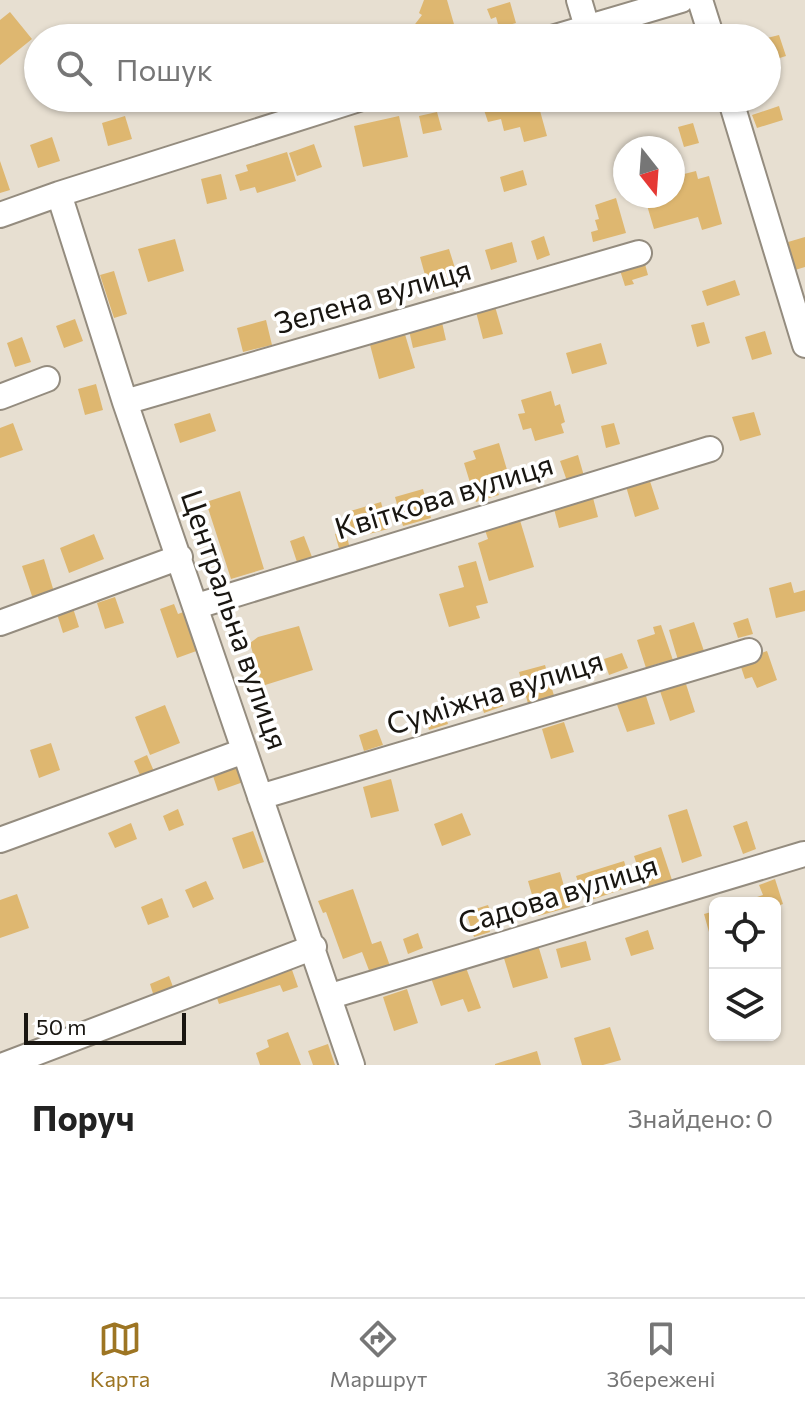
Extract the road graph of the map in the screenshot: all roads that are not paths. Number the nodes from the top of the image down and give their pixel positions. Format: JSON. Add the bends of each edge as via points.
{"nodes":[{"id":1,"x":579,"y":0,"type":"edge"},
{"id":2,"x":681,"y":0,"type":"edge"},
{"id":3,"x":700,"y":0,"type":"edge"},
{"id":4,"x":586,"y":24,"type":"edge"},
{"id":5,"x":597,"y":24,"type":"edge"},
{"id":6,"x":708,"y":24,"type":"edge"},
{"id":7,"x":318,"y":112,"type":"edge"},
{"id":8,"x":734,"y":112,"type":"edge"},
{"id":9,"x":59,"y":194,"type":"junction"},
{"id":10,"x":0,"y":215,"type":"edge"},
{"id":11,"x":639,"y":253,"type":"dead end"},
{"id":12,"x":805,"y":345,"type":"edge"},
{"id":13,"x":47,"y":379,"type":"dead end"},
{"id":14,"x":0,"y":397,"type":"edge"},
{"id":15,"x":125,"y":402,"type":"junction"},
{"id":16,"x":710,"y":449,"type":"dead end"},
{"id":17,"x":180,"y":557,"type":"junction"},
{"id":18,"x":197,"y":606,"type":"junction"},
{"id":19,"x":0,"y":623,"type":"edge"},
{"id":20,"x":749,"y":651,"type":"dead end"},
{"id":21,"x":244,"y":751,"type":"junction"},
{"id":22,"x":260,"y":797,"type":"junction"},
{"id":23,"x":0,"y":840,"type":"edge"},
{"id":24,"x":804,"y":854,"type":"edge"},
{"id":25,"x":314,"y":947,"type":"junction"},
{"id":26,"x":331,"y":996,"type":"junction"},
{"id":27,"x":4,"y":1065,"type":"edge"},
{"id":28,"x":352,"y":1065,"type":"edge"}],
"edges":[{"from":1,"to":4,"type":"street"},
{"from":2,"to":5,"type":"street"},
{"from":3,"to":6,"type":"street"},
{"from":7,"to":9,"type":"street"},
{"from":8,"to":12,"type":"street"},
{"from":9,"to":10,"type":"street"},
{"from":9,"to":15,"type":"street","name":"Центральна вулиця"},
{"from":11,"to":15,"type":"street","name":"Зелена вулиця"},
{"from":13,"to":14,"type":"street"},
{"from":15,"to":17,"type":"street","name":"Центральна вулиця"},
{"from":16,"to":18,"type":"street","name":"Квіткова вулиця"},
{"from":17,"to":18,"type":"street","name":"Центральна вулиця"},
{"from":17,"to":19,"type":"street"},
{"from":18,"to":21,"type":"street","name":"Центральна вулиця"},
{"from":20,"to":22,"type":"street","name":"Суміжна вулиця"},
{"from":21,"to":22,"type":"street","name":"Центральна вулиця"},
{"from":21,"to":23,"type":"street"},
{"from":22,"to":25,"type":"street","name":"Центральна вулиця"},
{"from":24,"to":26,"type":"street","name":"Садова вулиця"},
{"from":25,"to":26,"type":"street","name":"Центральна вулиця"},
{"from":25,"to":27,"type":"street"},
{"from":26,"to":28,"type":"street","name":"Центральна вулиця"}]}
